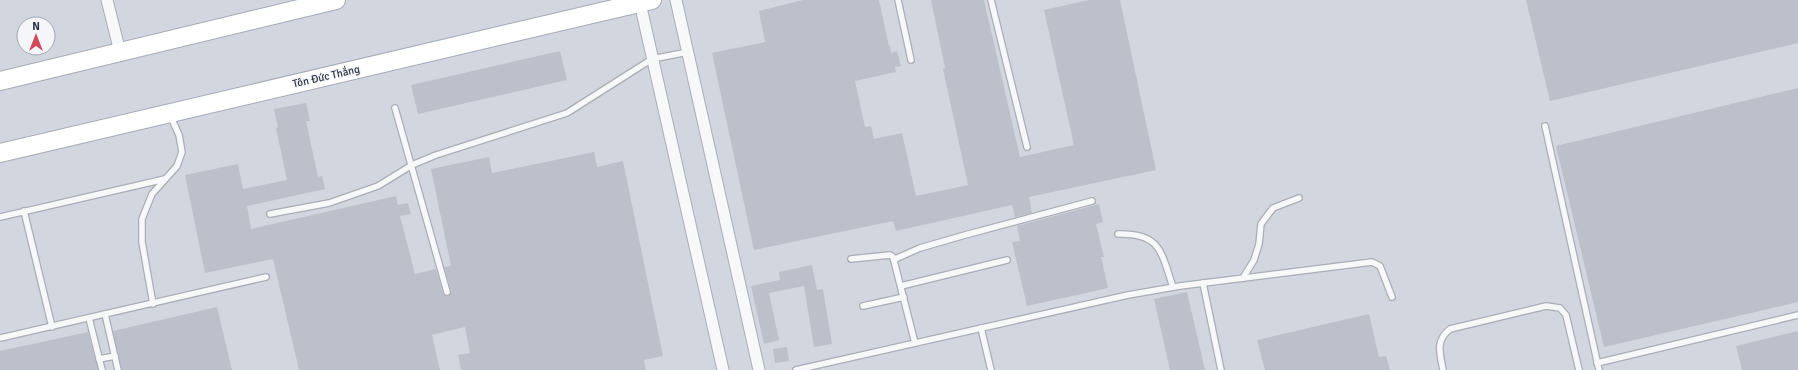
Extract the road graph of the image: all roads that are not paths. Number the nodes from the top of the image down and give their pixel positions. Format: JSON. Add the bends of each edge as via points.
{"nodes":[{"id":1,"x":107,"y":0,"type":"edge"},
{"id":2,"x":336,"y":0,"type":"edge"},
{"id":3,"x":676,"y":0,"type":"edge"},
{"id":4,"x":898,"y":0,"type":"edge"},
{"id":5,"x":991,"y":0,"type":"edge"},
{"id":6,"x":644,"y":1,"type":"edge"},
{"id":7,"x":120,"y":52,"type":"junction"},
{"id":8,"x":688,"y":52,"type":"junction"},
{"id":9,"x":652,"y":59,"type":"junction"},
{"id":10,"x":911,"y":60,"type":"dead end"},
{"id":11,"x":0,"y":81,"type":"edge"},
{"id":12,"x":395,"y":108,"type":"dead end"},
{"id":13,"x":170,"y":113,"type":"junction"},
{"id":14,"x":1545,"y":126,"type":"dead end"},
{"id":15,"x":1027,"y":147,"type":"dead end"},
{"id":16,"x":0,"y":153,"type":"edge"},
{"id":17,"x":412,"y":165,"type":"junction"},
{"id":18,"x":165,"y":179,"type":"junction"},
{"id":19,"x":1299,"y":198,"type":"dead end"},
{"id":20,"x":1092,"y":201,"type":"dead end"},
{"id":21,"x":24,"y":211,"type":"junction"},
{"id":22,"x":270,"y":214,"type":"dead end"},
{"id":23,"x":0,"y":217,"type":"edge"},
{"id":24,"x":1118,"y":234,"type":"dead end"},
{"id":25,"x":851,"y":259,"type":"dead end"},
{"id":26,"x":895,"y":259,"type":"junction"},
{"id":27,"x":1007,"y":260,"type":"dead end"},
{"id":28,"x":266,"y":277,"type":"dead end"},
{"id":29,"x":1243,"y":278,"type":"junction"},
{"id":30,"x":1203,"y":283,"type":"junction"},
{"id":31,"x":901,"y":286,"type":"junction"},
{"id":32,"x":1173,"y":287,"type":"junction"},
{"id":33,"x":447,"y":292,"type":"dead end"},
{"id":34,"x":1392,"y":297,"type":"dead end"},
{"id":35,"x":904,"y":298,"type":"junction"},
{"id":36,"x":153,"y":304,"type":"junction"},
{"id":37,"x":863,"y":306,"type":"dead end"},
{"id":38,"x":105,"y":314,"type":"junction"},
{"id":39,"x":1798,"y":315,"type":"edge"},
{"id":40,"x":89,"y":318,"type":"junction"},
{"id":41,"x":52,"y":327,"type":"junction"},
{"id":42,"x":981,"y":328,"type":"junction"},
{"id":43,"x":0,"y":338,"type":"edge"},
{"id":44,"x":915,"y":343,"type":"junction"},
{"id":45,"x":115,"y":356,"type":"junction"},
{"id":46,"x":99,"y":359,"type":"junction"},
{"id":47,"x":1597,"y":363,"type":"junction"},
{"id":48,"x":102,"y":370,"type":"edge"},
{"id":49,"x":118,"y":370,"type":"edge"},
{"id":50,"x":723,"y":370,"type":"edge"},
{"id":51,"x":759,"y":370,"type":"edge"},
{"id":52,"x":796,"y":370,"type":"edge"},
{"id":53,"x":991,"y":370,"type":"edge"},
{"id":54,"x":1221,"y":370,"type":"edge"},
{"id":55,"x":1444,"y":370,"type":"edge"},
{"id":56,"x":1579,"y":370,"type":"edge"},
{"id":57,"x":1599,"y":370,"type":"edge"}],
"edges":[{"from":1,"to":7,"type":"street"},
{"from":2,"to":7,"type":"main road"},
{"from":3,"to":8,"type":"street"},
{"from":4,"to":10,"type":"lane"},
{"from":5,"to":15,"type":"lane"},
{"from":6,"to":9,"type":"street"},
{"from":6,"to":13,"type":"main road","name":"Tôn Đức Thắng"},
{"from":7,"to":11,"type":"main road"},
{"from":8,"to":9,"type":"lane"},
{"from":8,"to":51,"type":"street"},
{"from":9,"to":17,"type":"lane","via":[[567,113]]},
{"from":9,"to":50,"type":"street"},
{"from":12,"to":17,"type":"lane"},
{"from":13,"to":16,"type":"main road","name":"Tôn Đức Thắng"},
{"from":13,"to":18,"type":"lane","via":[[179,135],[182,152],[177,166]]},
{"from":14,"to":47,"type":"lane"},
{"from":17,"to":22,"type":"lane","via":[[378,186],[329,203]]},
{"from":17,"to":33,"type":"lane"},
{"from":18,"to":21,"type":"lane"},
{"from":18,"to":36,"type":"lane","via":[[152,194],[142,219],[142,242]]},
{"from":19,"to":29,"type":"lane","via":[[1273,208],[1261,224],[1254,260]]},
{"from":20,"to":26,"type":"lane","via":[[965,234]]},
{"from":21,"to":23,"type":"lane"},
{"from":21,"to":41,"type":"lane"},
{"from":24,"to":32,"type":"lane","via":[[1149,238],[1160,249]]},
{"from":25,"to":26,"type":"lane","via":[[890,256]]},
{"from":26,"to":31,"type":"lane"},
{"from":27,"to":31,"type":"lane"},
{"from":28,"to":36,"type":"lane"},
{"from":29,"to":30,"type":"lane"},
{"from":29,"to":34,"type":"lane","via":[[1372,262],[1380,266]]},
{"from":30,"to":32,"type":"lane"},
{"from":30,"to":54,"type":"lane"},
{"from":31,"to":35,"type":"lane"},
{"from":32,"to":42,"type":"lane"},
{"from":35,"to":37,"type":"lane"},
{"from":35,"to":44,"type":"lane"},
{"from":36,"to":38,"type":"lane"},
{"from":38,"to":40,"type":"lane"},
{"from":38,"to":45,"type":"lane"},
{"from":39,"to":47,"type":"lane"},
{"from":40,"to":41,"type":"lane"},
{"from":40,"to":46,"type":"lane"},
{"from":41,"to":43,"type":"lane"},
{"from":42,"to":44,"type":"lane"},
{"from":42,"to":53,"type":"lane"},
{"from":44,"to":52,"type":"lane"},
{"from":45,"to":46,"type":"lane"},
{"from":45,"to":49,"type":"lane"},
{"from":46,"to":48,"type":"lane"},
{"from":47,"to":57,"type":"lane"},
{"from":55,"to":56,"type":"lane","via":[[1439,347],[1442,335],[1450,329],[1546,306],[1560,308],[1566,315]]}]}
